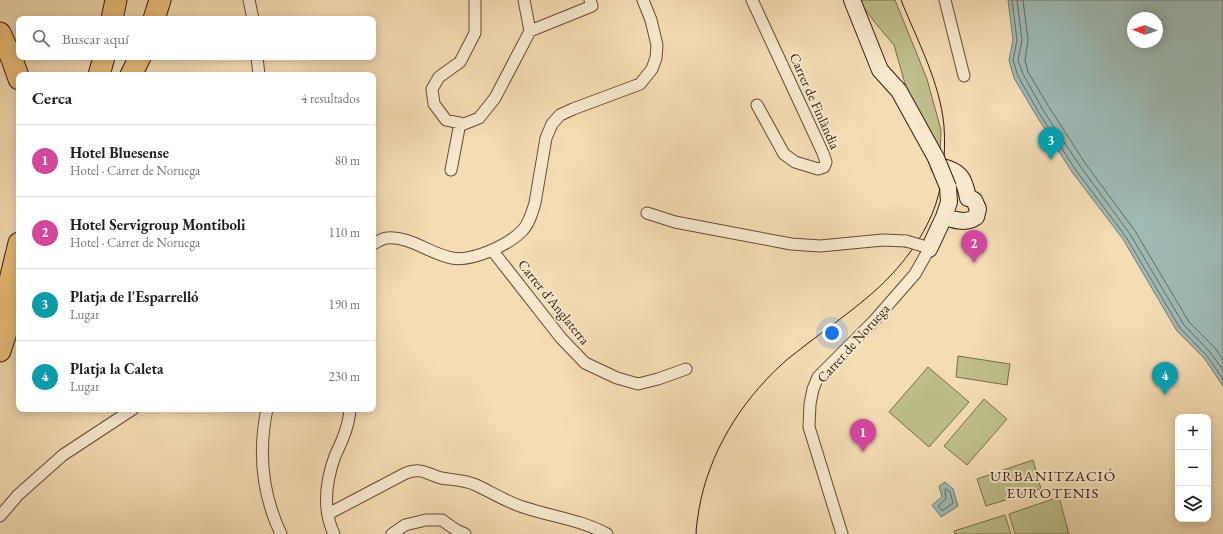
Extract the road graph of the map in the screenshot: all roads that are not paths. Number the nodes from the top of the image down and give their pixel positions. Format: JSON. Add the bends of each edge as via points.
{"nodes":[{"id":1,"x":116,"y":0,"type":"edge"},
{"id":2,"x":160,"y":0,"type":"edge"},
{"id":3,"x":249,"y":0,"type":"edge"},
{"id":4,"x":475,"y":0,"type":"edge"},
{"id":5,"x":524,"y":0,"type":"edge"},
{"id":6,"x":590,"y":0,"type":"edge"},
{"id":7,"x":643,"y":0,"type":"edge"},
{"id":8,"x":752,"y":0,"type":"edge"},
{"id":9,"x":852,"y":0,"type":"edge"},
{"id":10,"x":945,"y":0,"type":"edge"},
{"id":11,"x":113,"y":16,"type":"edge"},
{"id":12,"x":155,"y":16,"type":"edge"},
{"id":13,"x":252,"y":16,"type":"edge"},
{"id":14,"x":530,"y":31,"type":"junction"},
{"id":15,"x":0,"y":33,"type":"edge"},
{"id":16,"x":103,"y":60,"type":"edge"},
{"id":17,"x":138,"y":60,"type":"edge"},
{"id":18,"x":257,"y":60,"type":"edge"},
{"id":19,"x":17,"y":72,"type":"edge"},
{"id":20,"x":100,"y":72,"type":"edge"},
{"id":21,"x":132,"y":72,"type":"edge"},
{"id":22,"x":259,"y":72,"type":"edge"},
{"id":23,"x":964,"y":76,"type":"dead end"},
{"id":24,"x":757,"y":105,"type":"dead end"},
{"id":25,"x":460,"y":123,"type":"junction"},
{"id":26,"x":937,"y":162,"type":"junction"},
{"id":27,"x":451,"y":170,"type":"dead end"},
{"id":28,"x":647,"y":213,"type":"dead end"},
{"id":29,"x":944,"y":217,"type":"junction"},
{"id":30,"x":376,"y":243,"type":"edge"},
{"id":31,"x":926,"y":248,"type":"junction"},
{"id":32,"x":492,"y":250,"type":"junction"},
{"id":33,"x":16,"y":256,"type":"edge"},
{"id":34,"x":16,"y":302,"type":"edge"},
{"id":35,"x":0,"y":321,"type":"edge"},
{"id":36,"x":0,"y":351,"type":"edge"},
{"id":37,"x":686,"y":369,"type":"dead end"},
{"id":38,"x":128,"y":412,"type":"edge"},
{"id":39,"x":267,"y":412,"type":"edge"},
{"id":40,"x":349,"y":412,"type":"edge"},
{"id":41,"x":328,"y":514,"type":"junction"},
{"id":42,"x":0,"y":516,"type":"edge"},
{"id":43,"x":281,"y":534,"type":"edge"},
{"id":44,"x":334,"y":534,"type":"edge"},
{"id":45,"x":392,"y":534,"type":"edge"},
{"id":46,"x":465,"y":534,"type":"edge"},
{"id":47,"x":607,"y":534,"type":"edge"},
{"id":48,"x":842,"y":534,"type":"edge"}],
"edges":[{"from":1,"to":11,"type":"highway"},
{"from":2,"to":12,"type":"highway"},
{"from":3,"to":13,"type":"street"},
{"from":4,"to":25,"type":"street","via":[[475,33],[460,62],[439,77],[432,89],[434,104],[446,120]]},
{"from":5,"to":14,"type":"street"},
{"from":6,"to":14,"type":"street","via":[[592,6]]},
{"from":7,"to":32,"type":"street","via":[[658,45],[652,69],[640,84],[573,109],[560,115],[552,124],[546,138],[535,203],[527,224],[522,231]]},
{"from":8,"to":24,"type":"street","name":"Carrer de Finlàndia","via":[[823,153],[826,162],[824,167],[818,169],[795,162],[784,154]]},
{"from":9,"to":26,"type":"street","via":[[880,70],[899,91]]},
{"from":10,"to":23,"type":"street"},
{"from":14,"to":25,"type":"street","via":[[495,98],[479,118]]},
{"from":15,"to":19,"type":"highway"},
{"from":16,"to":20,"type":"highway"},
{"from":17,"to":21,"type":"highway"},
{"from":18,"to":22,"type":"street"},
{"from":25,"to":27,"type":"street"},
{"from":26,"to":29,"type":"street","name":"Carrer de Noruega","bridge":true,"via":[[948,187],[949,202]]},
{"from":26,"to":29,"type":"street","via":[[959,173],[968,198],[974,200],[978,209],[976,217],[969,221]]},
{"from":28,"to":31,"type":"street","bridge":true,"via":[[675,222],[791,244],[820,246],[884,240],[906,241]]},
{"from":29,"to":31,"type":"street","name":"Carrer de Noruega"},
{"from":30,"to":32,"type":"street","via":[[386,238],[396,238],[459,259]]},
{"from":31,"to":48,"type":"street","name":"Carrer de Noruega","via":[[915,274],[873,322],[818,377],[813,389],[809,427]]},
{"from":32,"to":37,"type":"street","name":"Carrer d'Anglaterra","via":[[561,338],[585,363],[617,378],[638,384]]},
{"from":33,"to":35,"type":"highway"},
{"from":34,"to":36,"type":"highway"},
{"from":38,"to":42,"type":"street","via":[[63,455],[18,495]]},
{"from":39,"to":43,"type":"street","via":[[262,448],[264,486]]},
{"from":40,"to":41,"type":"street","via":[[329,478],[326,501]]},
{"from":41,"to":44,"type":"street"},
{"from":41,"to":47,"type":"street","via":[[406,473],[419,470],[441,478],[466,482],[518,505],[575,520]]},
{"from":45,"to":46,"type":"street","via":[[405,525],[426,520],[442,520]]}]}
